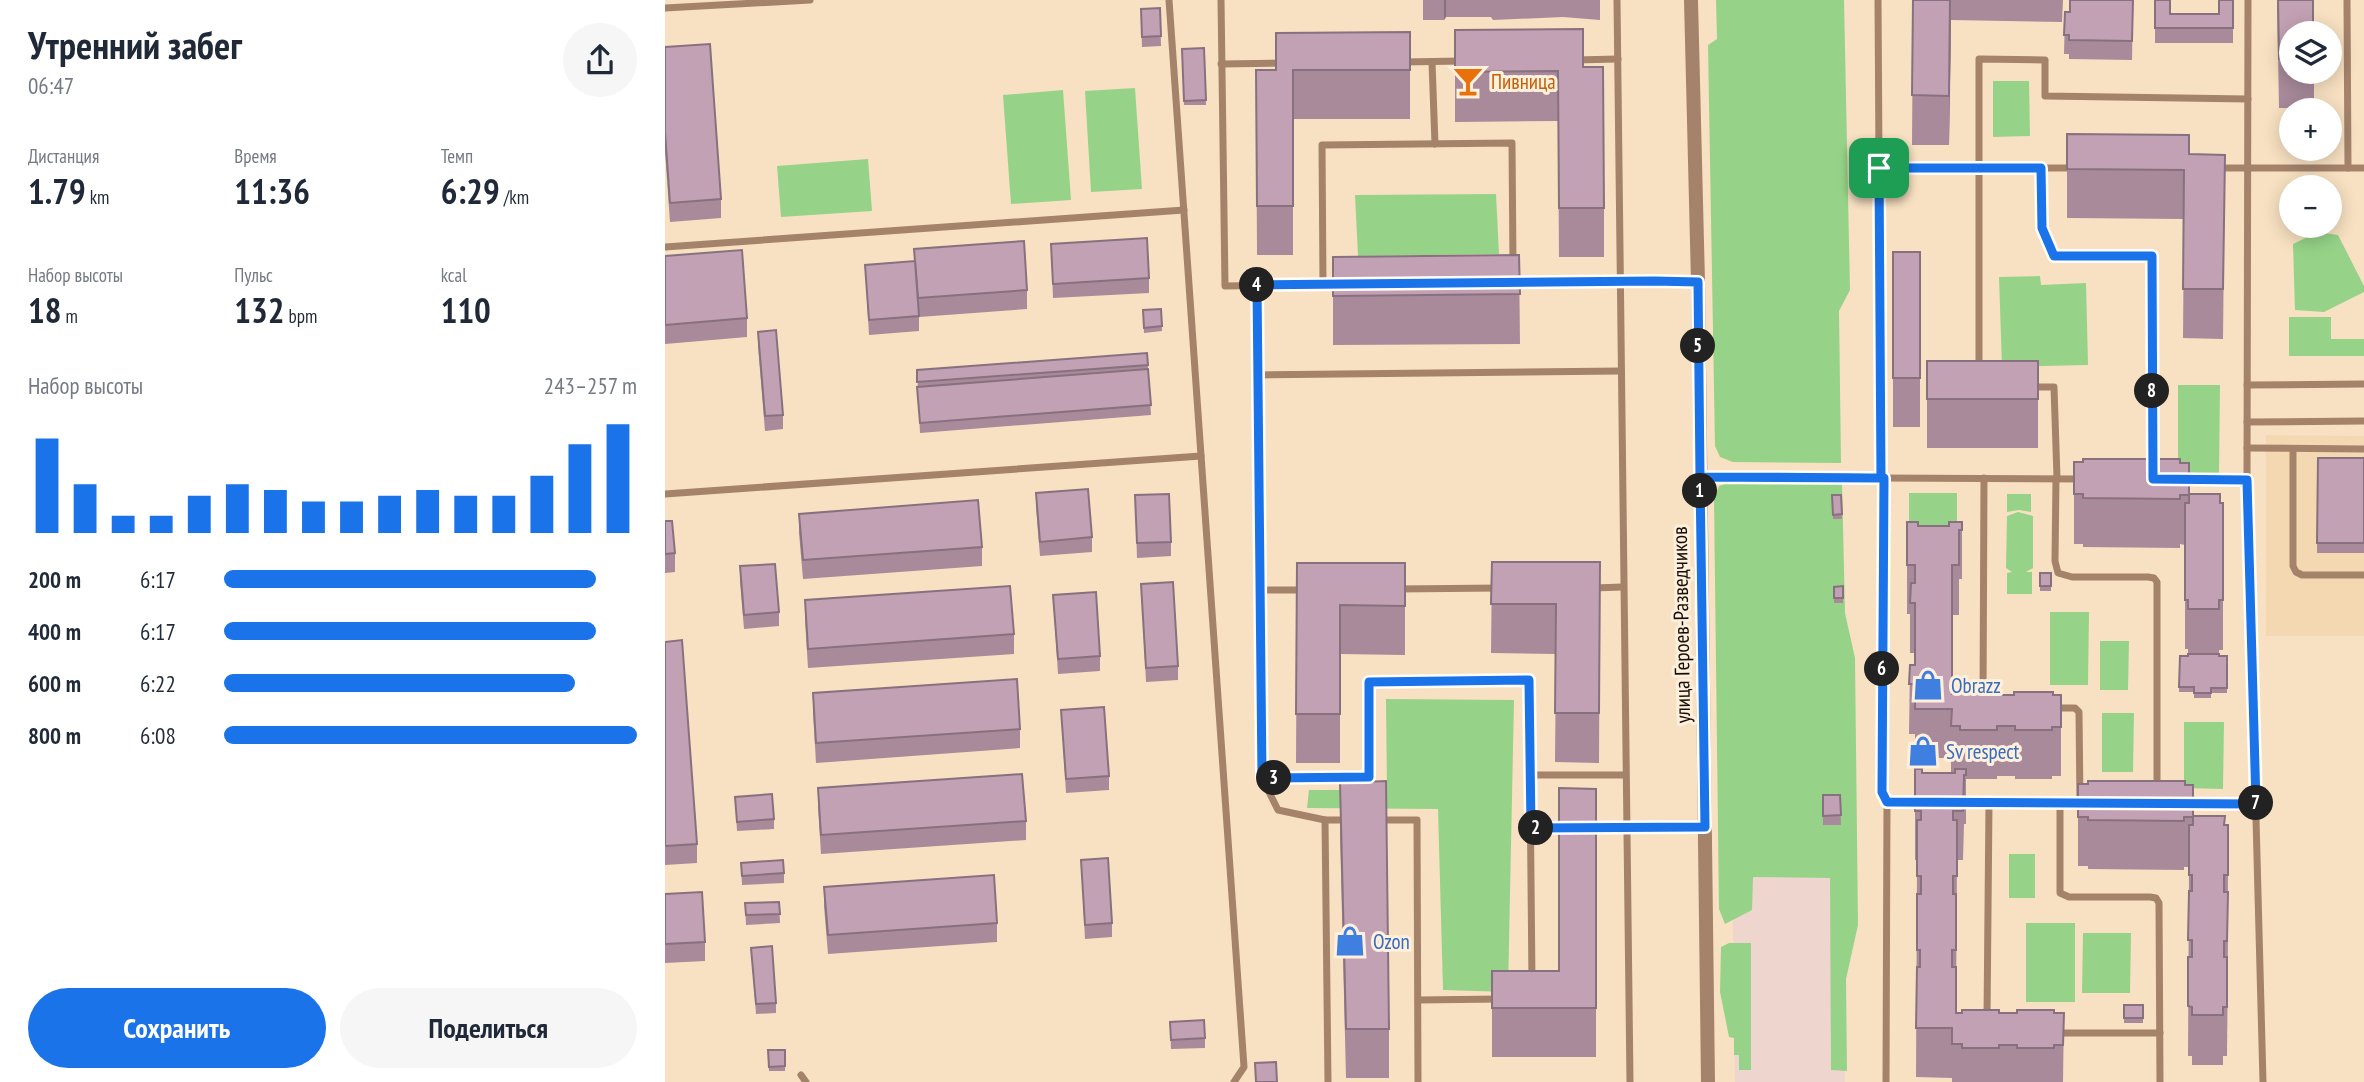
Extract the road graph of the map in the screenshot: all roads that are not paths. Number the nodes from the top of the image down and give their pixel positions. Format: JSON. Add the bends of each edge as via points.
{"nodes":[{"id":1,"x":810,"y":0,"type":"edge"},
{"id":2,"x":1169,"y":0,"type":"edge"},
{"id":3,"x":1221,"y":0,"type":"edge"},
{"id":4,"x":1617,"y":0,"type":"edge"},
{"id":5,"x":1691,"y":0,"type":"edge"},
{"id":6,"x":1878,"y":0,"type":"edge"},
{"id":7,"x":2248,"y":0,"type":"edge"},
{"id":8,"x":2347,"y":0,"type":"edge"},
{"id":9,"x":665,"y":8,"type":"edge"},
{"id":10,"x":1565,"y":60,"type":"edge"},
{"id":11,"x":1618,"y":60,"type":"junction"},
{"id":12,"x":1472,"y":61,"type":"edge"},
{"id":13,"x":1393,"y":62,"type":"edge"},
{"id":14,"x":1432,"y":62,"type":"junction"},
{"id":15,"x":1287,"y":63,"type":"edge"},
{"id":16,"x":1221,"y":64,"type":"junction"},
{"id":17,"x":2248,"y":99,"type":"junction"},
{"id":18,"x":1436,"y":144,"type":"junction"},
{"id":19,"x":1879,"y":168,"type":"junction"},
{"id":20,"x":1978,"y":168,"type":"junction"},
{"id":21,"x":2041,"y":168,"type":"junction"},
{"id":22,"x":2082,"y":168,"type":"edge"},
{"id":23,"x":2206,"y":168,"type":"edge"},
{"id":24,"x":2248,"y":168,"type":"junction"},
{"id":25,"x":2348,"y":168,"type":"junction"},
{"id":26,"x":2364,"y":168,"type":"edge"},
{"id":27,"x":1184,"y":209,"type":"junction"},
{"id":28,"x":665,"y":247,"type":"edge"},
{"id":29,"x":1620,"y":281,"type":"junction"},
{"id":30,"x":1513,"y":282,"type":"junction"},
{"id":31,"x":1698,"y":282,"type":"junction"},
{"id":32,"x":1500,"y":283,"type":"edge"},
{"id":33,"x":1323,"y":284,"type":"junction"},
{"id":34,"x":1350,"y":284,"type":"edge"},
{"id":35,"x":1257,"y":285,"type":"junction"},
{"id":36,"x":1621,"y":371,"type":"junction"},
{"id":37,"x":1979,"y":373,"type":"edge"},
{"id":38,"x":1258,"y":375,"type":"junction"},
{"id":39,"x":2247,"y":384,"type":"junction"},
{"id":40,"x":2364,"y":384,"type":"edge"},
{"id":41,"x":2017,"y":387,"type":"edge"},
{"id":42,"x":2364,"y":421,"type":"edge"},
{"id":43,"x":2247,"y":422,"type":"junction"},
{"id":44,"x":2247,"y":449,"type":"junction"},
{"id":45,"x":2293,"y":449,"type":"junction"},
{"id":46,"x":2364,"y":449,"type":"edge"},
{"id":47,"x":1202,"y":456,"type":"junction"},
{"id":48,"x":1700,"y":477,"type":"junction"},
{"id":49,"x":1882,"y":478,"type":"junction"},
{"id":50,"x":1984,"y":478,"type":"junction"},
{"id":51,"x":2057,"y":478,"type":"junction"},
{"id":52,"x":2085,"y":479,"type":"edge"},
{"id":53,"x":2153,"y":479,"type":"edge"},
{"id":54,"x":2167,"y":479,"type":"edge"},
{"id":55,"x":2247,"y":480,"type":"junction"},
{"id":56,"x":665,"y":494,"type":"edge"},
{"id":57,"x":2364,"y":575,"type":"edge"},
{"id":58,"x":1623,"y":587,"type":"junction"},
{"id":59,"x":1515,"y":588,"type":"edge"},
{"id":60,"x":1583,"y":588,"type":"edge"},
{"id":61,"x":1394,"y":589,"type":"edge"},
{"id":62,"x":1260,"y":590,"type":"junction"},
{"id":63,"x":1314,"y":590,"type":"edge"},
{"id":64,"x":1987,"y":706,"type":"edge"},
{"id":65,"x":2045,"y":708,"type":"edge"},
{"id":66,"x":1530,"y":775,"type":"junction"},
{"id":67,"x":1625,"y":775,"type":"junction"},
{"id":68,"x":1262,"y":778,"type":"junction"},
{"id":69,"x":1887,"y":802,"type":"junction"},
{"id":70,"x":1925,"y":802,"type":"edge"},
{"id":71,"x":1951,"y":803,"type":"edge"},
{"id":72,"x":1989,"y":803,"type":"junction"},
{"id":73,"x":2060,"y":803,"type":"junction"},
{"id":74,"x":2080,"y":803,"type":"junction"},
{"id":75,"x":2093,"y":803,"type":"edge"},
{"id":76,"x":2157,"y":804,"type":"edge"},
{"id":77,"x":2182,"y":804,"type":"edge"},
{"id":78,"x":2256,"y":804,"type":"junction"},
{"id":79,"x":1325,"y":820,"type":"junction"},
{"id":80,"x":1705,"y":827,"type":"junction"},
{"id":81,"x":1531,"y":828,"type":"junction"},
{"id":82,"x":1572,"y":828,"type":"edge"},
{"id":83,"x":1585,"y":828,"type":"edge"},
{"id":84,"x":1626,"y":828,"type":"junction"},
{"id":85,"x":1532,"y":986,"type":"edge"},
{"id":86,"x":1507,"y":999,"type":"edge"},
{"id":87,"x":1417,"y":1000,"type":"junction"},
{"id":88,"x":1988,"y":1027,"type":"edge"},
{"id":89,"x":2053,"y":1032,"type":"edge"},
{"id":90,"x":2160,"y":1033,"type":"junction"},
{"id":91,"x":1237,"y":1081,"type":"edge"},
{"id":92,"x":1328,"y":1082,"type":"edge"},
{"id":93,"x":1418,"y":1082,"type":"edge"},
{"id":94,"x":1630,"y":1082,"type":"edge"},
{"id":95,"x":1708,"y":1082,"type":"edge"},
{"id":96,"x":1886,"y":1082,"type":"edge"},
{"id":97,"x":2160,"y":1082,"type":"edge"},
{"id":98,"x":2263,"y":1082,"type":"edge"}],
"edges":[{"from":1,"to":9,"type":"lane"},
{"from":2,"to":27,"type":"lane"},
{"from":3,"to":16,"type":"lane"},
{"from":4,"to":11,"type":"lane"},
{"from":5,"to":31,"type":"street","name":"улица Героев-Разведчиков"},
{"from":6,"to":19,"type":"lane"},
{"from":7,"to":17,"type":"lane"},
{"from":8,"to":25,"type":"lane"},
{"from":10,"to":11,"type":"lane"},
{"from":11,"to":29,"type":"lane"},
{"from":12,"to":14,"type":"lane"},
{"from":13,"to":14,"type":"lane"},
{"from":14,"to":18,"type":"lane"},
{"from":15,"to":16,"type":"lane"},
{"from":16,"to":35,"type":"lane","via":[[1225,286]]},
{"from":17,"to":20,"type":"lane","via":[[2045,96],[2045,60],[1979,59]]},
{"from":17,"to":24,"type":"lane"},
{"from":18,"to":30,"type":"lane","via":[[1512,143]]},
{"from":18,"to":33,"type":"lane","via":[[1322,145]]},
{"from":19,"to":20,"type":"lane"},
{"from":19,"to":49,"type":"lane"},
{"from":20,"to":21,"type":"lane"},
{"from":20,"to":37,"type":"lane"},
{"from":21,"to":22,"type":"lane"},
{"from":21,"to":53,"type":"lane","via":[[2042,228],[2054,256],[2152,256]]},
{"from":23,"to":24,"type":"lane"},
{"from":24,"to":25,"type":"lane"},
{"from":24,"to":39,"type":"lane"},
{"from":25,"to":26,"type":"lane"},
{"from":27,"to":28,"type":"lane"},
{"from":27,"to":47,"type":"lane"},
{"from":29,"to":30,"type":"lane"},
{"from":29,"to":31,"type":"lane"},
{"from":29,"to":36,"type":"lane"},
{"from":30,"to":32,"type":"lane"},
{"from":31,"to":48,"type":"street","name":"улица Героев-Разведчиков"},
{"from":33,"to":34,"type":"lane"},
{"from":33,"to":35,"type":"lane"},
{"from":35,"to":38,"type":"lane"},
{"from":36,"to":38,"type":"lane"},
{"from":36,"to":58,"type":"lane"},
{"from":38,"to":62,"type":"lane"},
{"from":39,"to":40,"type":"lane"},
{"from":39,"to":43,"type":"lane"},
{"from":41,"to":51,"type":"lane","via":[[2054,387]]},
{"from":42,"to":43,"type":"lane"},
{"from":43,"to":44,"type":"lane"},
{"from":44,"to":45,"type":"lane"},
{"from":44,"to":55,"type":"lane"},
{"from":45,"to":46,"type":"lane"},
{"from":45,"to":57,"type":"lane","via":[[2296,572]]},
{"from":47,"to":56,"type":"lane"},
{"from":47,"to":91,"type":"lane","via":[[1244,1067]]},
{"from":48,"to":49,"type":"lane"},
{"from":48,"to":80,"type":"street","name":"улица Героев-Разведчиков"},
{"from":49,"to":50,"type":"lane"},
{"from":49,"to":69,"type":"lane","via":[[1882,792]]},
{"from":50,"to":51,"type":"lane"},
{"from":50,"to":64,"type":"lane","via":[[1982,696]]},
{"from":51,"to":52,"type":"lane"},
{"from":51,"to":76,"type":"lane","via":[[2058,573],[2148,577],[2157,582]]},
{"from":54,"to":55,"type":"lane"},
{"from":55,"to":78,"type":"lane"},
{"from":58,"to":60,"type":"lane"},
{"from":58,"to":67,"type":"lane"},
{"from":59,"to":61,"type":"lane"},
{"from":62,"to":63,"type":"lane"},
{"from":62,"to":68,"type":"lane"},
{"from":65,"to":74,"type":"lane","via":[[2080,712]]},
{"from":66,"to":67,"type":"lane"},
{"from":66,"to":68,"type":"lane","via":[[1529,680],[1382,681],[1369,682],[1369,777]]},
{"from":66,"to":81,"type":"lane"},
{"from":67,"to":84,"type":"lane"},
{"from":68,"to":79,"type":"lane","via":[[1278,810]]},
{"from":69,"to":70,"type":"lane"},
{"from":69,"to":96,"type":"lane"},
{"from":71,"to":72,"type":"lane"},
{"from":72,"to":73,"type":"lane"},
{"from":72,"to":88,"type":"lane"},
{"from":73,"to":74,"type":"lane"},
{"from":73,"to":90,"type":"lane","via":[[2060,893],[2069,897],[2150,897],[2159,903]]},
{"from":74,"to":75,"type":"lane"},
{"from":77,"to":78,"type":"lane"},
{"from":78,"to":98,"type":"lane"},
{"from":79,"to":87,"type":"lane","via":[[1417,820]]},
{"from":79,"to":92,"type":"lane"},
{"from":80,"to":84,"type":"lane"},
{"from":80,"to":95,"type":"street","name":"улица Героев-Разведчиков"},
{"from":81,"to":82,"type":"lane"},
{"from":81,"to":85,"type":"lane"},
{"from":83,"to":84,"type":"lane"},
{"from":84,"to":94,"type":"lane"},
{"from":86,"to":87,"type":"lane"},
{"from":87,"to":93,"type":"lane"},
{"from":89,"to":90,"type":"lane"},
{"from":90,"to":97,"type":"lane"}]}
